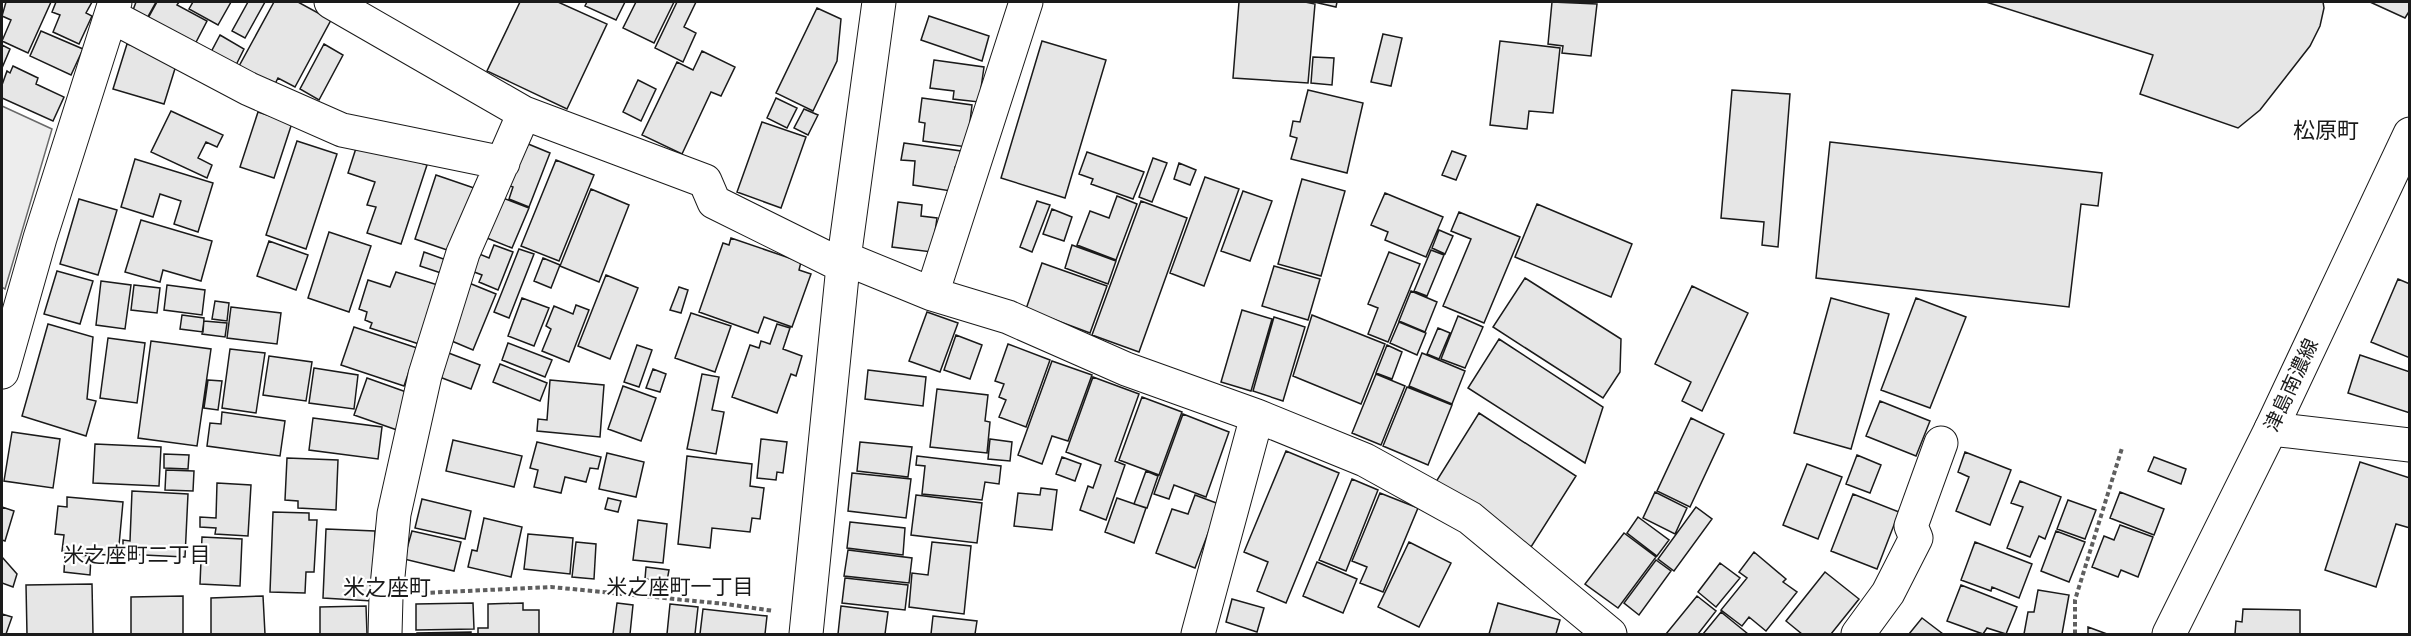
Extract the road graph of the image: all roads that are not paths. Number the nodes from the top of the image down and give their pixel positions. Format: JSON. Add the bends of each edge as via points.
{"nodes":[{"id":1,"x":331,"y":2,"type":"edge"},
{"id":2,"x":879,"y":2,"type":"edge"},
{"id":3,"x":1026,"y":2,"type":"edge"},
{"id":4,"x":113,"y":9,"type":"edge"},
{"id":5,"x":524,"y":113,"type":"junction"},
{"id":6,"x":2409,"y":134,"type":"edge"},
{"id":7,"x":503,"y":163,"type":"junction"},
{"id":8,"x":843,"y":262,"type":"junction"},
{"id":9,"x":932,"y":294,"type":"junction"},
{"id":10,"x":2,"y":372,"type":"edge"},
{"id":11,"x":1257,"y":416,"type":"junction"},
{"id":12,"x":2271,"y":429,"type":"junction"},
{"id":13,"x":1941,"y":443,"type":"dead end"},
{"id":14,"x":2409,"y":445,"type":"edge"},
{"id":15,"x":806,"y":625,"type":"edge"},
{"id":16,"x":385,"y":634,"type":"edge"},
{"id":17,"x":1198,"y":634,"type":"edge"},
{"id":18,"x":1610,"y":634,"type":"edge"},
{"id":19,"x":1858,"y":634,"type":"edge"},
{"id":20,"x":2169,"y":634,"type":"edge"}],
"edges":[{"from":1,"to":5,"type":"street"},
{"from":2,"to":8,"type":"street"},
{"from":3,"to":9,"type":"street"},
{"from":4,"to":7,"type":"street","via":[[249,89],[342,130]]},
{"from":4,"to":10,"type":"street"},
{"from":5,"to":7,"type":"street"},
{"from":5,"to":8,"type":"street","via":[[705,181],[714,202]]},
{"from":6,"to":12,"type":"street","name":"津島南濃線"},
{"from":7,"to":16,"type":"street","via":[[463,253],[425,375],[394,514]]},
{"from":8,"to":9,"type":"street"},
{"from":8,"to":15,"type":"street"},
{"from":9,"to":11,"type":"street","via":[[1008,317],[1126,369]]},
{"from":11,"to":17,"type":"street"},
{"from":11,"to":18,"type":"street","via":[[1365,460],[1470,518]]},
{"from":12,"to":14,"type":"street"},
{"from":12,"to":20,"type":"street","name":"津島南濃線"},
{"from":13,"to":19,"type":"street","via":[[1911,526],[1916,538],[1888,593]]}]}
